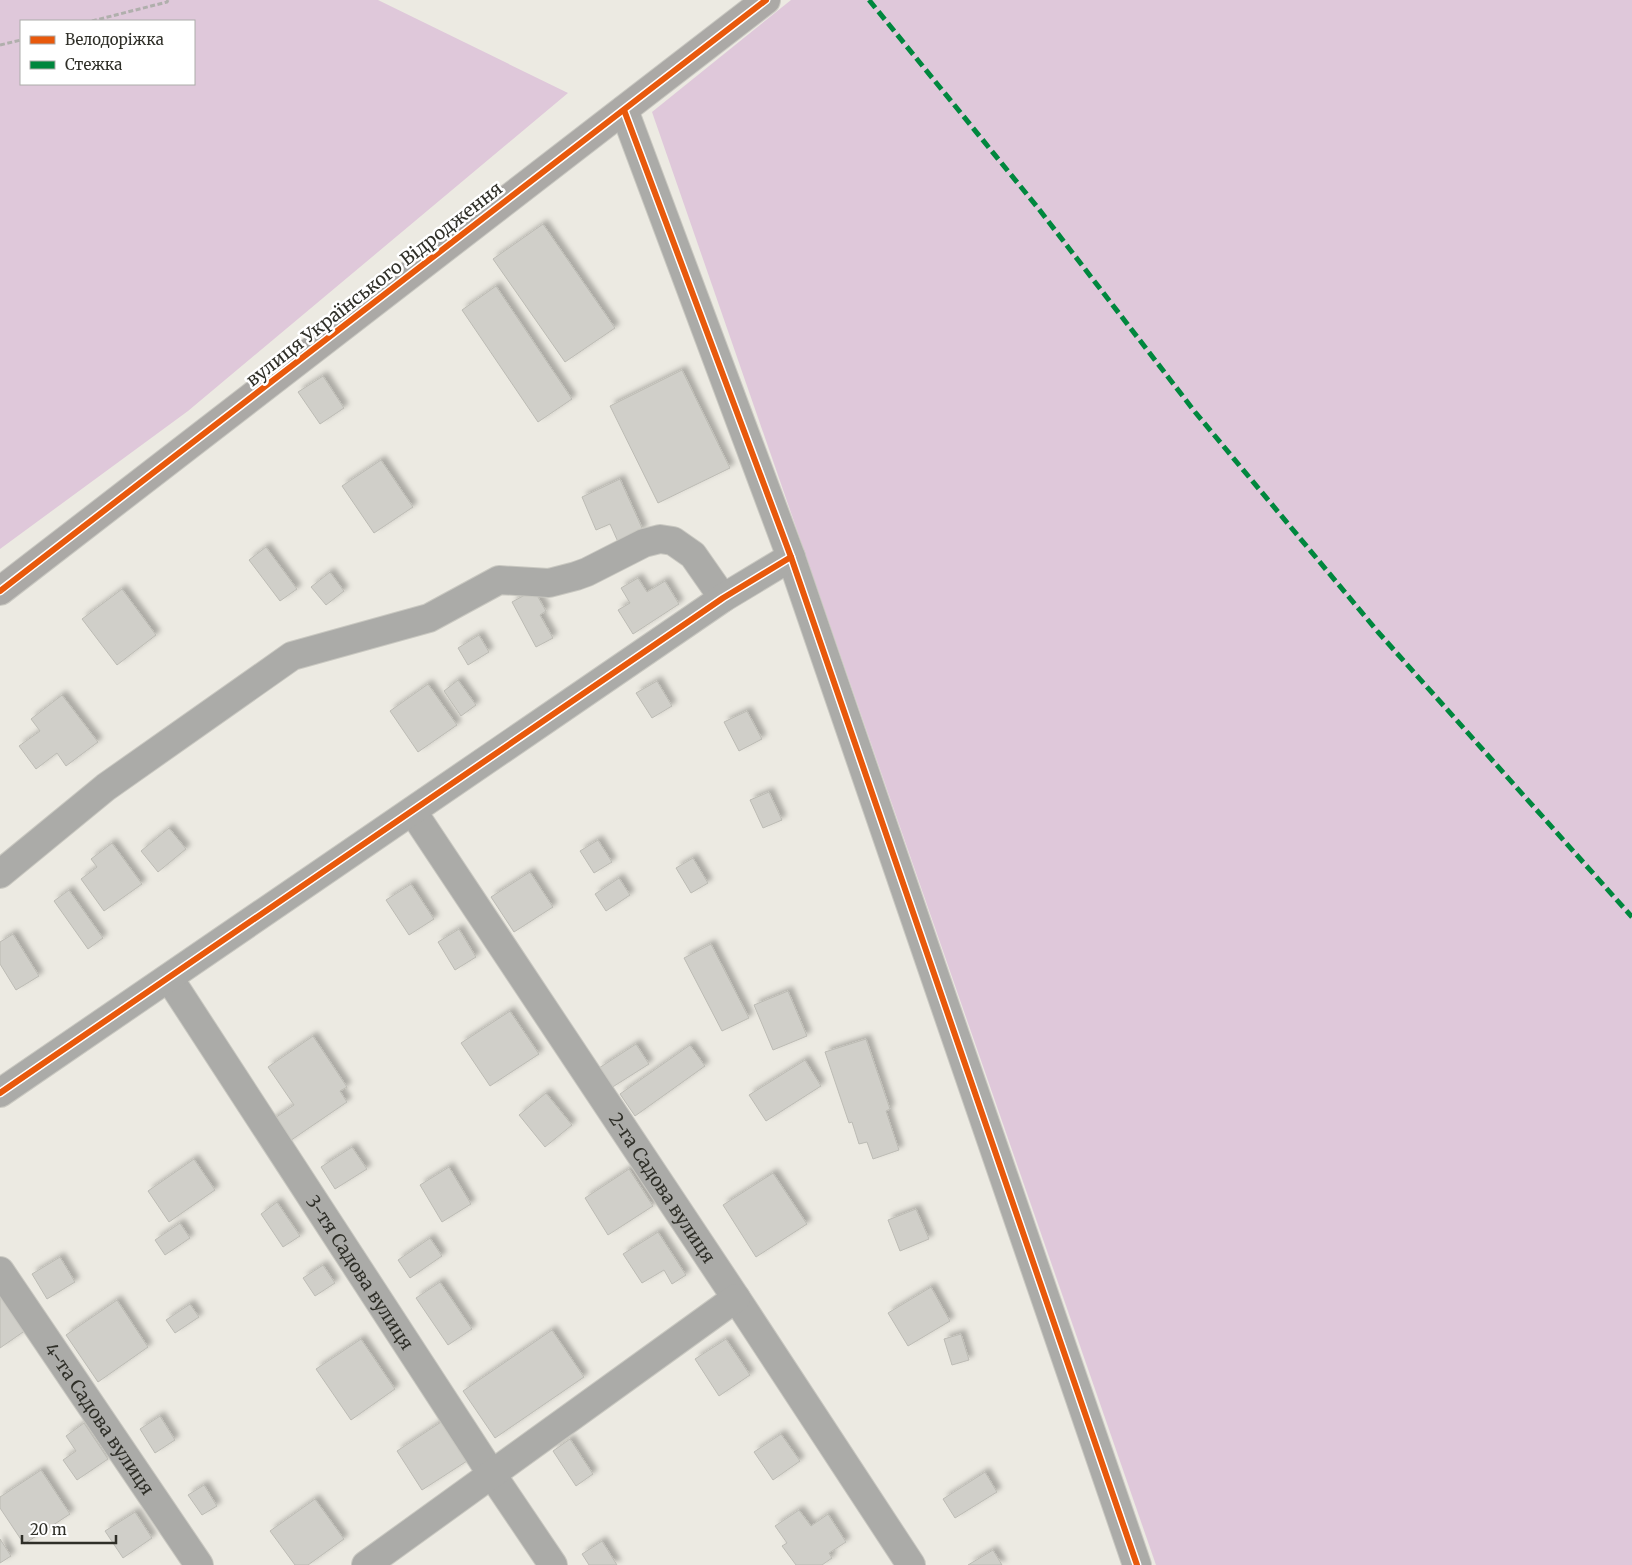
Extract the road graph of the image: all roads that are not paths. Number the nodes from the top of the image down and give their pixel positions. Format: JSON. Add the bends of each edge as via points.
{"nodes":[{"id":1,"x":766,"y":0,"type":"edge"},
{"id":2,"x":624,"y":110,"type":"junction"},
{"id":3,"x":790,"y":557,"type":"junction"},
{"id":4,"x":0,"y":591,"type":"edge"},
{"id":5,"x":723,"y":598,"type":"junction"},
{"id":6,"x":413,"y":812,"type":"junction"},
{"id":7,"x":0,"y":874,"type":"edge"},
{"id":8,"x":169,"y":978,"type":"junction"},
{"id":9,"x":0,"y":1093,"type":"edge"},
{"id":10,"x":0,"y":1271,"type":"edge"},
{"id":11,"x":736,"y":1298,"type":"junction"},
{"id":12,"x":491,"y":1474,"type":"junction"},
{"id":13,"x":199,"y":1565,"type":"edge"},
{"id":14,"x":366,"y":1565,"type":"edge"},
{"id":15,"x":552,"y":1565,"type":"edge"},
{"id":16,"x":912,"y":1565,"type":"edge"},
{"id":17,"x":1137,"y":1565,"type":"edge"}],
"edges":[{"from":1,"to":2,"type":"street","name":"вулиця Українського Відродження"},
{"from":2,"to":3,"type":"street"},
{"from":2,"to":4,"type":"street","name":"вулиця Українського Відродження"},
{"from":3,"to":5,"type":"street"},
{"from":3,"to":17,"type":"street"},
{"from":5,"to":6,"type":"street"},
{"from":5,"to":7,"type":"street","via":[[693,555],[674,541],[660,539],[644,543],[576,576],[549,583],[499,580],[429,618],[292,656],[106,787]]},
{"from":6,"to":8,"type":"street"},
{"from":6,"to":11,"type":"street","name":"2-га Садова вулиця"},
{"from":8,"to":9,"type":"street"},
{"from":8,"to":12,"type":"street","name":"3-тя Садова вулиця"},
{"from":10,"to":13,"type":"street","name":"4-та Садова вулиця"},
{"from":11,"to":12,"type":"street"},
{"from":11,"to":16,"type":"street","name":"2-га Садова вулиця"},
{"from":12,"to":14,"type":"street"},
{"from":12,"to":15,"type":"street","name":"3-тя Садова вулиця"}]}
